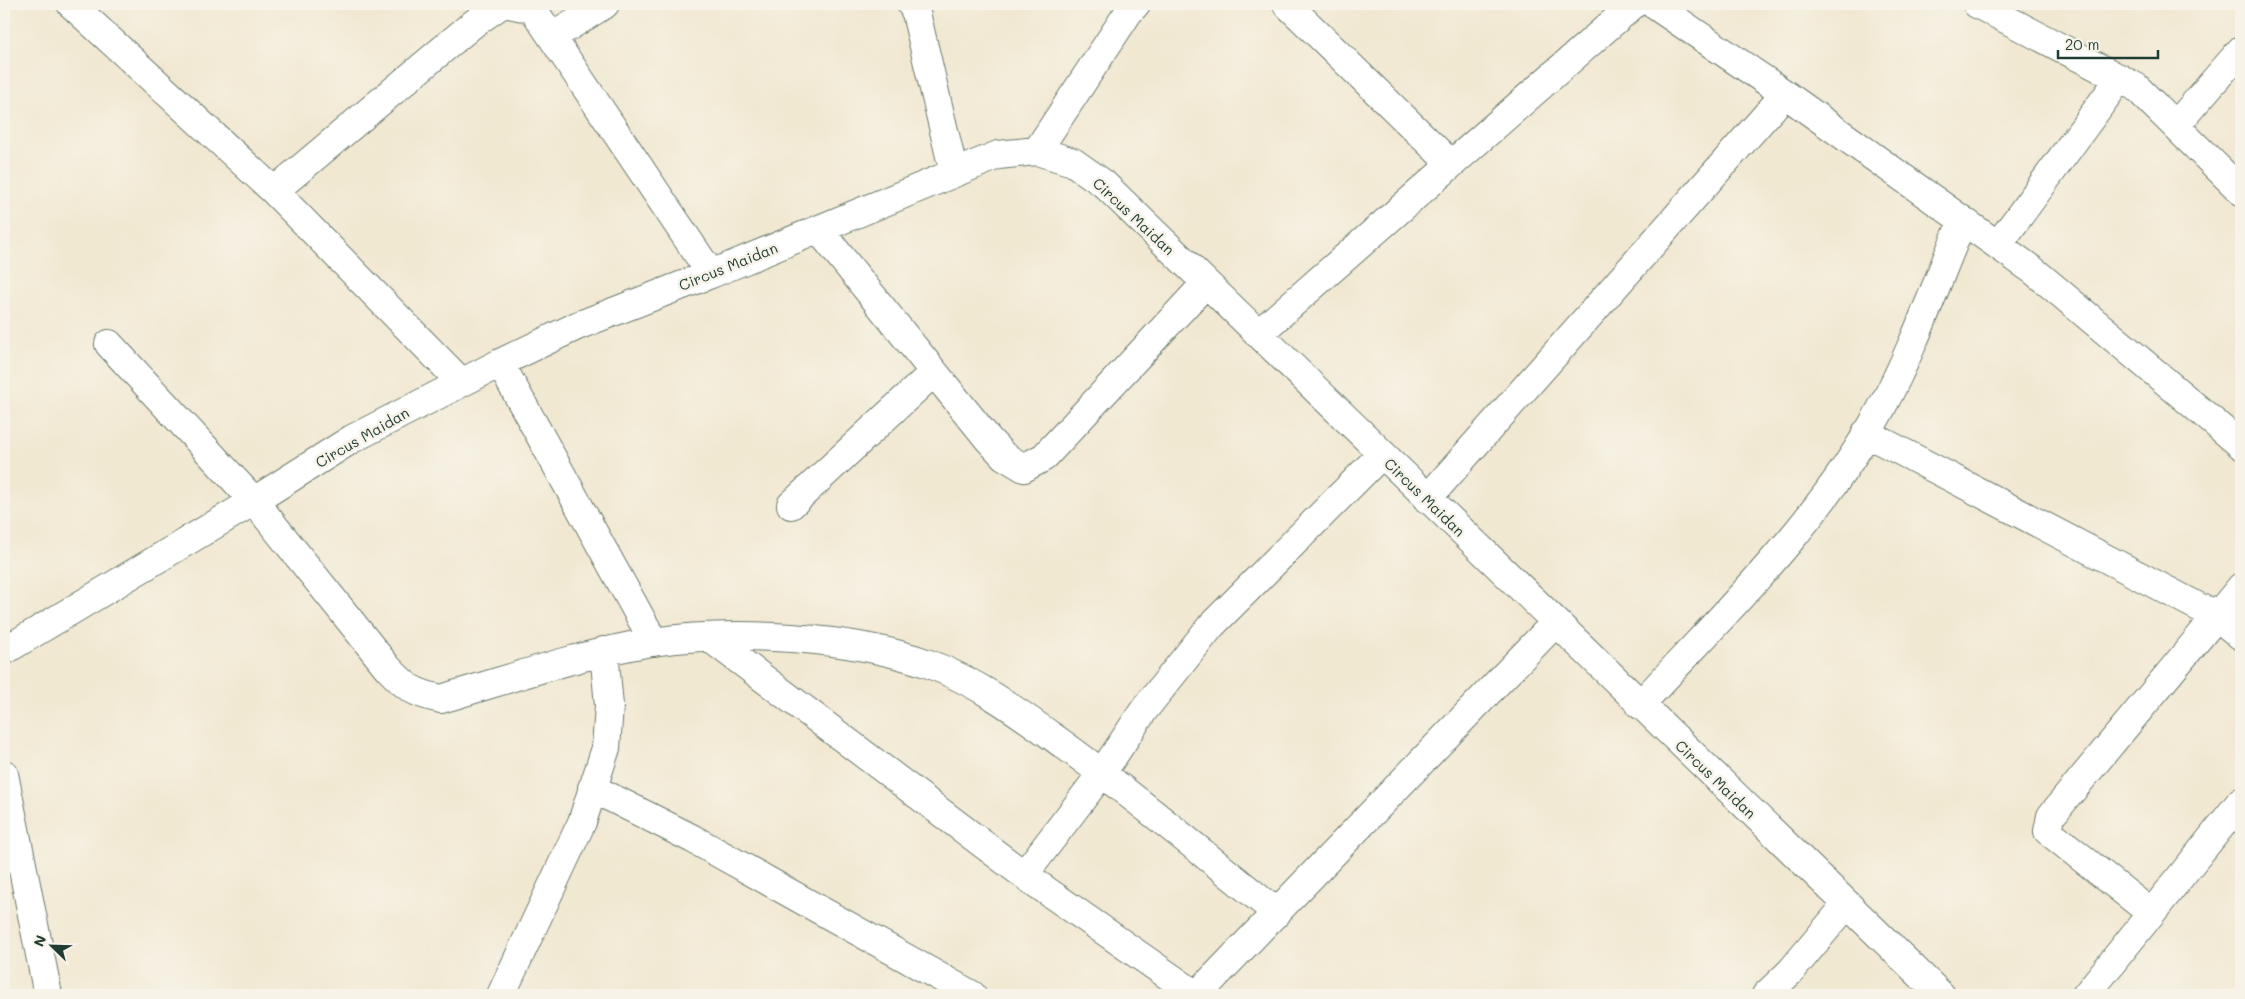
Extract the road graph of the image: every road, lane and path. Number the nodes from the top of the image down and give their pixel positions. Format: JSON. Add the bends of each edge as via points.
{"nodes":[{"id":1,"x":71,"y":4,"type":"edge"},
{"id":2,"x":502,"y":4,"type":"edge"},
{"id":3,"x":509,"y":4,"type":"edge"},
{"id":4,"x":605,"y":4,"type":"edge"},
{"id":5,"x":911,"y":4,"type":"edge"},
{"id":6,"x":1136,"y":4,"type":"edge"},
{"id":7,"x":1287,"y":4,"type":"edge"},
{"id":8,"x":1634,"y":4,"type":"edge"},
{"id":9,"x":1653,"y":4,"type":"edge"},
{"id":10,"x":1977,"y":4,"type":"edge"},
{"id":11,"x":552,"y":37,"type":"junction"},
{"id":12,"x":2241,"y":50,"type":"edge"},
{"id":13,"x":2120,"y":78,"type":"junction"},
{"id":14,"x":1785,"y":94,"type":"junction"},
{"id":15,"x":2175,"y":126,"type":"junction"},
{"id":16,"x":1037,"y":151,"type":"junction"},
{"id":17,"x":1451,"y":164,"type":"junction"},
{"id":18,"x":954,"y":173,"type":"junction"},
{"id":19,"x":2241,"y":191,"type":"edge"},
{"id":20,"x":274,"y":192,"type":"junction"},
{"id":21,"x":1962,"y":222,"type":"junction"},
{"id":22,"x":818,"y":230,"type":"junction"},
{"id":23,"x":1998,"y":245,"type":"junction"},
{"id":24,"x":711,"y":274,"type":"junction"},
{"id":25,"x":1206,"y":283,"type":"junction"},
{"id":26,"x":1258,"y":334,"type":"junction"},
{"id":27,"x":109,"y":344,"type":"dead end"},
{"id":28,"x":500,"y":363,"type":"junction"},
{"id":29,"x":934,"y":372,"type":"junction"},
{"id":30,"x":461,"y":382,"type":"junction"},
{"id":31,"x":1866,"y":434,"type":"junction"},
{"id":32,"x":2240,"y":441,"type":"edge"},
{"id":33,"x":1382,"y":454,"type":"junction"},
{"id":34,"x":1427,"y":499,"type":"junction"},
{"id":35,"x":254,"y":501,"type":"junction"},
{"id":36,"x":791,"y":505,"type":"dead end"},
{"id":37,"x":2241,"y":587,"type":"edge"},
{"id":38,"x":2216,"y":616,"type":"junction"},
{"id":39,"x":1555,"y":623,"type":"junction"},
{"id":40,"x":2241,"y":636,"type":"edge"},
{"id":41,"x":710,"y":638,"type":"junction"},
{"id":42,"x":654,"y":642,"type":"junction"},
{"id":43,"x":4,"y":651,"type":"edge"},
{"id":44,"x":604,"y":651,"type":"junction"},
{"id":45,"x":1640,"y":705,"type":"junction"},
{"id":46,"x":1102,"y":772,"type":"junction"},
{"id":47,"x":4,"y":774,"type":"edge"},
{"id":48,"x":592,"y":788,"type":"junction"},
{"id":49,"x":2241,"y":801,"type":"edge"},
{"id":50,"x":1024,"y":875,"type":"junction"},
{"id":51,"x":1847,"y":904,"type":"junction"},
{"id":52,"x":1277,"y":913,"type":"junction"},
{"id":53,"x":2151,"y":913,"type":"junction"},
{"id":54,"x":48,"y":995,"type":"edge"},
{"id":55,"x":501,"y":995,"type":"edge"},
{"id":56,"x":972,"y":995,"type":"edge"},
{"id":57,"x":1197,"y":995,"type":"edge"},
{"id":58,"x":1766,"y":995,"type":"edge"},
{"id":59,"x":1941,"y":995,"type":"edge"},
{"id":60,"x":2086,"y":995,"type":"edge"}],
"edges":[{"from":1,"to":20,"type":"main road"},
{"from":2,"to":20,"type":"main road","via":[[473,24]]},
{"from":3,"to":11,"type":"main road","via":[[533,9]]},
{"from":4,"to":11,"type":"main road"},
{"from":5,"to":18,"type":"main road","via":[[916,13]]},
{"from":6,"to":16,"type":"main road"},
{"from":7,"to":17,"type":"main road"},
{"from":8,"to":17,"type":"main road"},
{"from":9,"to":14,"type":"main road"},
{"from":10,"to":13,"type":"main road"},
{"from":11,"to":24,"type":"main road"},
{"from":12,"to":15,"type":"main road"},
{"from":13,"to":15,"type":"main road","via":[[2136,87]]},
{"from":13,"to":23,"type":"main road"},
{"from":14,"to":21,"type":"main road"},
{"from":14,"to":34,"type":"main road"},
{"from":15,"to":19,"type":"main road"},
{"from":16,"to":18,"type":"main road","name":"Circus Maidan","via":[[998,155]]},
{"from":16,"to":25,"type":"main road","name":"Circus Maidan","via":[[1073,162],[1104,184]]},
{"from":17,"to":26,"type":"main road"},
{"from":18,"to":22,"type":"main road","name":"Circus Maidan"},
{"from":20,"to":30,"type":"main road"},
{"from":21,"to":23,"type":"main road"},
{"from":21,"to":31,"type":"main road","via":[[1911,346]]},
{"from":22,"to":24,"type":"main road","name":"Circus Maidan"},
{"from":22,"to":29,"type":"main road"},
{"from":23,"to":32,"type":"main road"},
{"from":24,"to":28,"type":"main road","name":"Circus Maidan","via":[[577,326]]},
{"from":25,"to":26,"type":"main road","name":"Circus Maidan"},
{"from":25,"to":29,"type":"main road","via":[[1044,457],[1024,468],[1004,456]]},
{"from":26,"to":33,"type":"main road","name":"Circus Maidan"},
{"from":27,"to":35,"type":"main road"},
{"from":28,"to":30,"type":"main road","name":"Circus Maidan"},
{"from":28,"to":42,"type":"main road"},
{"from":29,"to":36,"type":"main road"},
{"from":30,"to":35,"type":"main road","name":"Circus Maidan","via":[[352,439]]},
{"from":31,"to":38,"type":"main road"},
{"from":31,"to":45,"type":"main road","via":[[1814,509],[1772,560]]},
{"from":33,"to":34,"type":"main road","name":"Circus Maidan"},
{"from":33,"to":46,"type":"main road","via":[[1211,626],[1144,710]]},
{"from":34,"to":39,"type":"main road","name":"Circus Maidan"},
{"from":35,"to":43,"type":"main road","name":"Circus Maidan"},
{"from":35,"to":44,"type":"main road","via":[[388,668],[419,695],[441,699]]},
{"from":37,"to":38,"type":"main road"},
{"from":38,"to":40,"type":"main road"},
{"from":38,"to":53,"type":"main road","via":[[2051,816],[2048,831]]},
{"from":39,"to":45,"type":"main road","name":"Circus Maidan"},
{"from":39,"to":52,"type":"main road"},
{"from":41,"to":42,"type":"main road"},
{"from":41,"to":46,"type":"main road","via":[[786,636],[877,650],[929,664],[970,682]]},
{"from":41,"to":50,"type":"main road"},
{"from":42,"to":44,"type":"main road"},
{"from":44,"to":48,"type":"main road","via":[[609,706],[606,748]]},
{"from":45,"to":51,"type":"main road","name":"Circus Maidan"},
{"from":46,"to":50,"type":"main road"},
{"from":46,"to":52,"type":"main road"},
{"from":47,"to":54,"type":"main road"},
{"from":48,"to":55,"type":"main road","via":[[582,822]]},
{"from":48,"to":56,"type":"main road","via":[[693,839]]},
{"from":49,"to":53,"type":"main road"},
{"from":50,"to":57,"type":"main road"},
{"from":51,"to":58,"type":"main road","via":[[1791,971]]},
{"from":51,"to":59,"type":"main road","name":"Circus Maidan"},
{"from":52,"to":57,"type":"main road"},
{"from":53,"to":60,"type":"main road"}]}
